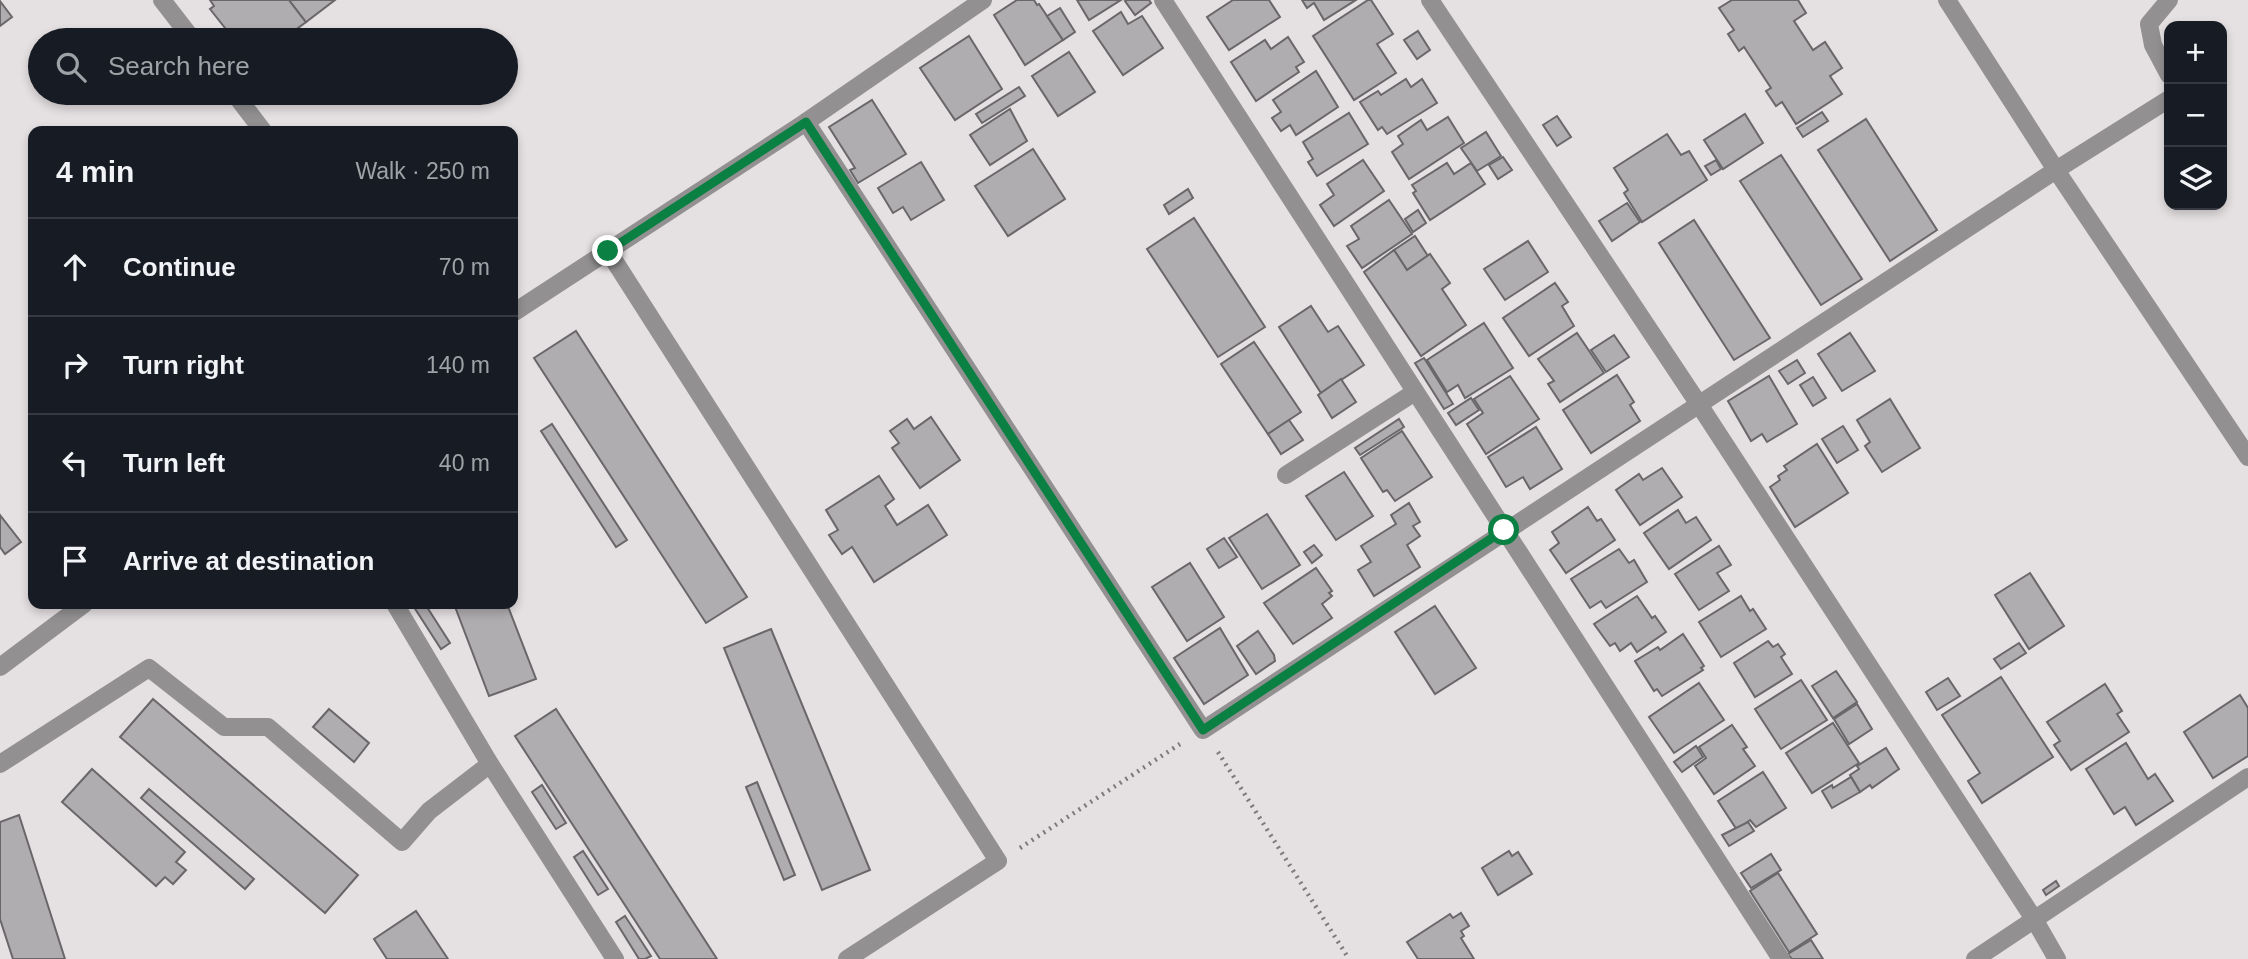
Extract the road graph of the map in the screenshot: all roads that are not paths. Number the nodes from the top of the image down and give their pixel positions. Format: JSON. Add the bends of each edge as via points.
{"nodes":[{"id":1,"x":162,"y":0,"type":"edge"},
{"id":2,"x":984,"y":0,"type":"edge"},
{"id":3,"x":1163,"y":0,"type":"edge"},
{"id":4,"x":1430,"y":0,"type":"edge"},
{"id":5,"x":1947,"y":0,"type":"edge"},
{"id":6,"x":2169,"y":0,"type":"edge"},
{"id":7,"x":184,"y":28,"type":"edge"},
{"id":8,"x":2164,"y":66,"type":"edge"},
{"id":9,"x":2164,"y":102,"type":"edge"},
{"id":10,"x":243,"y":105,"type":"edge"},
{"id":11,"x":806,"y":122,"type":"junction"},
{"id":12,"x":260,"y":126,"type":"edge"},
{"id":13,"x":2056,"y":170,"type":"junction"},
{"id":14,"x":608,"y":251,"type":"junction"},
{"id":15,"x":518,"y":310,"type":"edge"},
{"id":16,"x":1415,"y":392,"type":"junction"},
{"id":17,"x":1700,"y":406,"type":"junction"},
{"id":18,"x":2248,"y":457,"type":"edge"},
{"id":19,"x":1286,"y":475,"type":"dead end"},
{"id":20,"x":1504,"y":530,"type":"junction"},
{"id":21,"x":78,"y":609,"type":"edge"},
{"id":22,"x":398,"y":609,"type":"edge"},
{"id":23,"x":0,"y":667,"type":"edge"},
{"id":24,"x":0,"y":764,"type":"edge"},
{"id":25,"x":491,"y":764,"type":"junction"},
{"id":26,"x":2248,"y":777,"type":"edge"},
{"id":27,"x":2034,"y":919,"type":"junction"},
{"id":28,"x":615,"y":959,"type":"edge"},
{"id":29,"x":847,"y":959,"type":"edge"},
{"id":30,"x":1781,"y":959,"type":"edge"},
{"id":31,"x":1975,"y":959,"type":"edge"},
{"id":32,"x":2057,"y":959,"type":"edge"}],
"edges":[{"from":1,"to":7,"type":"street"},
{"from":2,"to":11,"type":"street"},
{"from":3,"to":16,"type":"street"},
{"from":4,"to":17,"type":"street"},
{"from":5,"to":13,"type":"street"},
{"from":6,"to":8,"type":"street","via":[[2149,24]]},
{"from":9,"to":13,"type":"street"},
{"from":10,"to":12,"type":"street"},
{"from":11,"to":14,"type":"street"},
{"from":11,"to":20,"type":"street","via":[[1203,730]]},
{"from":13,"to":17,"type":"street"},
{"from":13,"to":18,"type":"street"},
{"from":14,"to":15,"type":"street"},
{"from":14,"to":29,"type":"street","via":[[998,862]]},
{"from":16,"to":19,"type":"street"},
{"from":16,"to":20,"type":"street"},
{"from":17,"to":20,"type":"street"},
{"from":17,"to":27,"type":"street"},
{"from":20,"to":30,"type":"street"},
{"from":21,"to":23,"type":"street"},
{"from":22,"to":25,"type":"street"},
{"from":24,"to":25,"type":"street","via":[[149,668],[224,727],[268,727],[402,842],[429,811]]},
{"from":25,"to":28,"type":"street"},
{"from":26,"to":27,"type":"street"},
{"from":27,"to":31,"type":"street"},
{"from":27,"to":32,"type":"street"}]}
